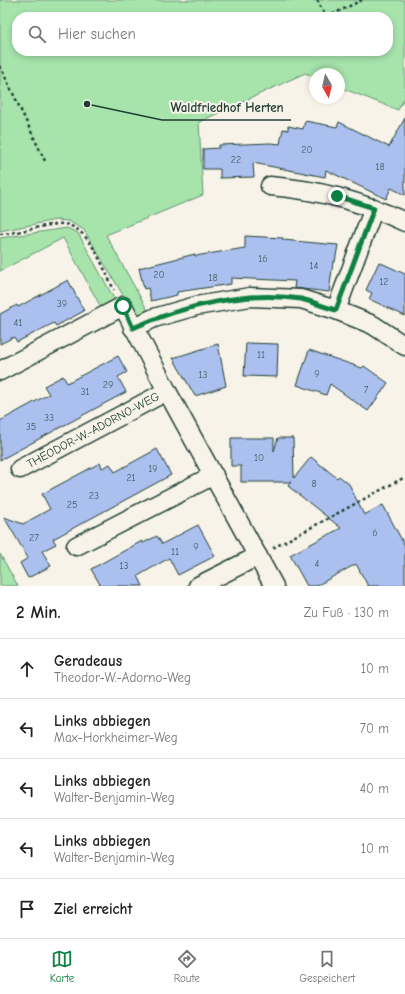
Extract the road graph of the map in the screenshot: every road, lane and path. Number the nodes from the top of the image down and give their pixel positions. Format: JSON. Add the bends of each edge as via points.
{"nodes":[{"id":1,"x":317,"y":0,"type":"edge"},
{"id":2,"x":362,"y":0,"type":"edge"},
{"id":3,"x":323,"y":12,"type":"edge"},
{"id":4,"x":337,"y":12,"type":"edge"},
{"id":5,"x":0,"y":66,"type":"edge"},
{"id":6,"x":44,"y":161,"type":"dead end"},
{"id":7,"x":270,"y":186,"type":"dead end"},
{"id":8,"x":374,"y":208,"type":"junction"},
{"id":9,"x":405,"y":222,"type":"edge"},
{"id":10,"x":0,"y":234,"type":"edge"},
{"id":11,"x":123,"y":306,"type":"junction"},
{"id":12,"x":336,"y":310,"type":"junction"},
{"id":13,"x":133,"y":328,"type":"junction"},
{"id":14,"x":405,"y":346,"type":"edge"},
{"id":15,"x":0,"y":371,"type":"edge"},
{"id":16,"x":167,"y":391,"type":"junction"},
{"id":17,"x":20,"y":469,"type":"dead end"},
{"id":18,"x":214,"y":475,"type":"junction"},
{"id":19,"x":405,"y":477,"type":"edge"},
{"id":20,"x":76,"y":546,"type":"dead end"},
{"id":21,"x":258,"y":556,"type":"junction"},
{"id":22,"x":198,"y":586,"type":"edge"},
{"id":23,"x":274,"y":586,"type":"edge"}],
"edges":[{"from":1,"to":3,"type":"path"},
{"from":2,"to":4,"type":"path"},
{"from":5,"to":6,"type":"path"},
{"from":7,"to":8,"type":"street","via":[[298,188],[337,196]]},
{"from":8,"to":9,"type":"street"},
{"from":8,"to":12,"type":"street"},
{"from":10,"to":11,"type":"path","via":[[18,233],[59,224],[73,226],[83,234],[94,250]]},
{"from":11,"to":13,"type":"street","name":"THEODOR-W.-ADORNO-WEG"},
{"from":11,"to":15,"type":"street"},
{"from":12,"to":13,"type":"street","via":[[301,299],[250,297],[196,306],[154,318]]},
{"from":12,"to":14,"type":"street","via":[[373,325]]},
{"from":13,"to":16,"type":"street","name":"THEODOR-W.-ADORNO-WEG"},
{"from":16,"to":17,"type":"street","name":"THEODOR-W.-ADORNO-WEG"},
{"from":16,"to":18,"type":"street","name":"THEODOR-W.-ADORNO-WEG"},
{"from":18,"to":20,"type":"street"},
{"from":18,"to":21,"type":"street","name":"THEODOR-W.-ADORNO-WEG"},
{"from":19,"to":21,"type":"path"},
{"from":21,"to":22,"type":"street"},
{"from":21,"to":23,"type":"street","name":"THEODOR-W.-ADORNO-WEG"}]}
